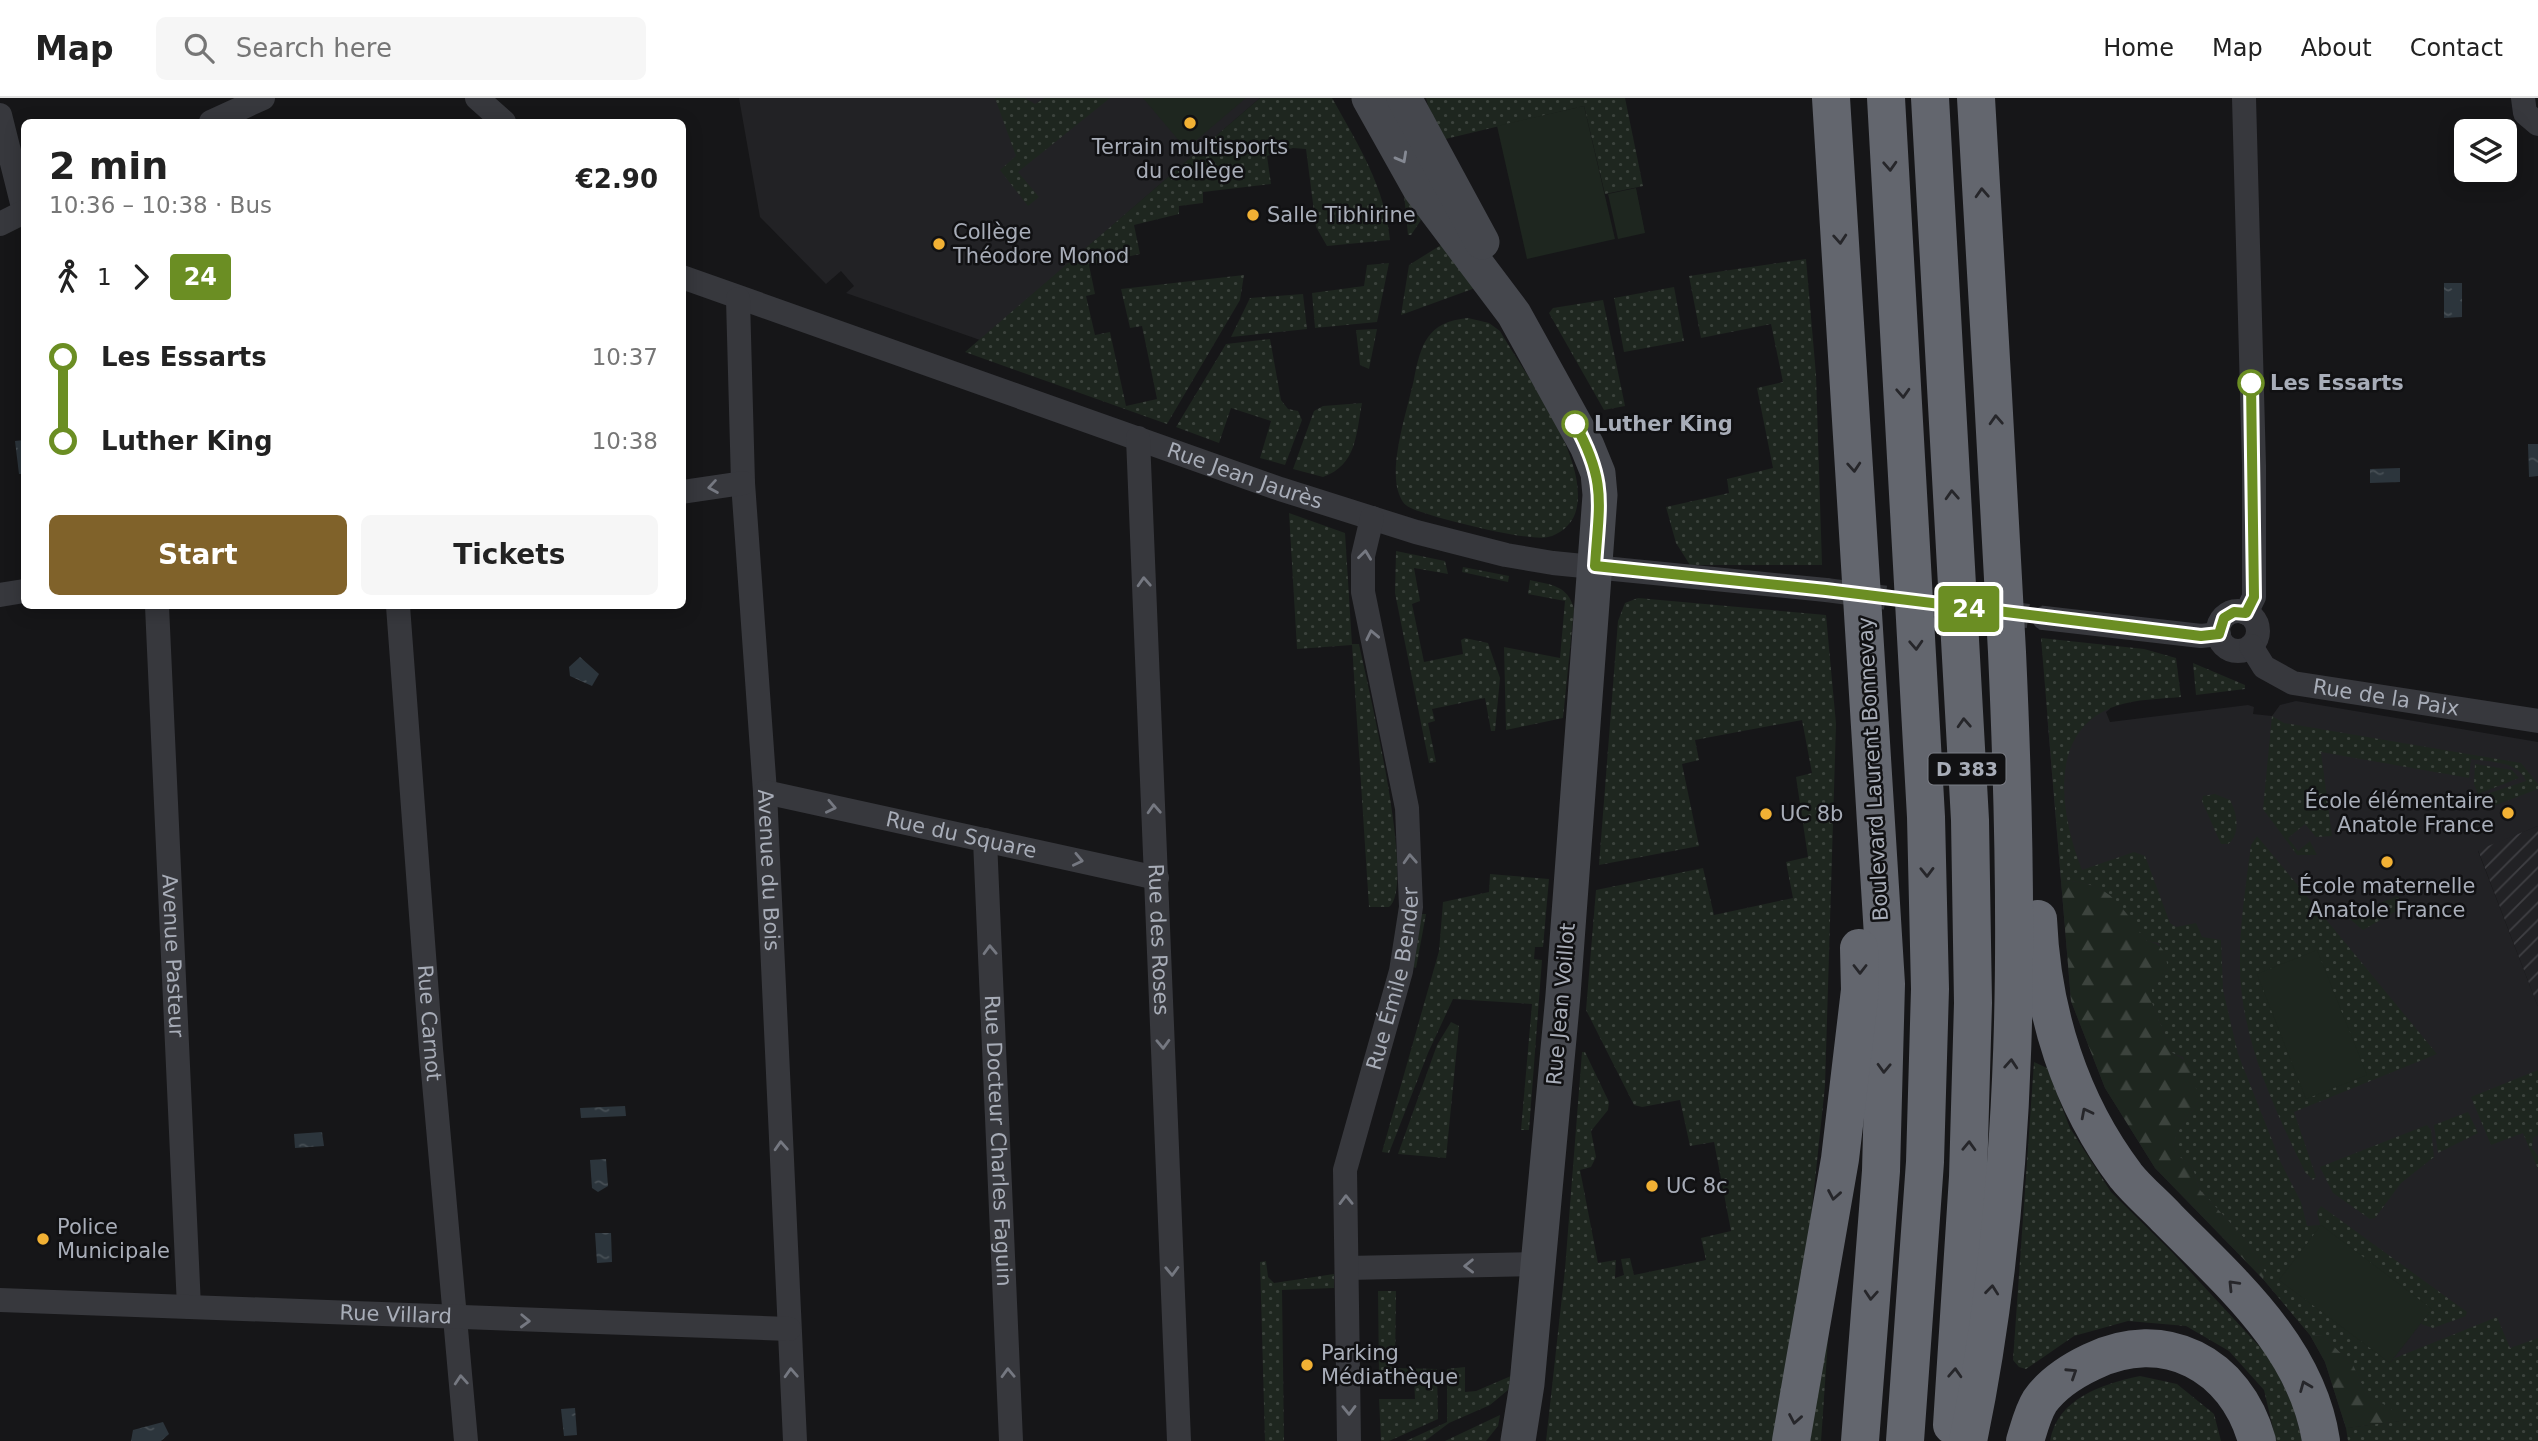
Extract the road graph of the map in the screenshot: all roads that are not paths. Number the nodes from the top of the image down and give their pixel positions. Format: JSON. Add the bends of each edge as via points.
{"nodes":[{"id":1,"x":263,"y":98,"type":"edge"},
{"id":2,"x":477,"y":98,"type":"edge"},
{"id":3,"x":1369,"y":98,"type":"edge"},
{"id":4,"x":1404,"y":98,"type":"edge"},
{"id":5,"x":1831,"y":98,"type":"edge"},
{"id":6,"x":1886,"y":98,"type":"edge"},
{"id":7,"x":1930,"y":98,"type":"edge"},
{"id":8,"x":1976,"y":98,"type":"edge"},
{"id":9,"x":2244,"y":98,"type":"edge"},
{"id":10,"x":2523,"y":98,"type":"edge"},
{"id":11,"x":0,"y":115,"type":"edge"},
{"id":12,"x":218,"y":119,"type":"edge"},
{"id":13,"x":501,"y":119,"type":"edge"},
{"id":14,"x":2538,"y":124,"type":"edge"},
{"id":15,"x":21,"y":199,"type":"edge"},
{"id":16,"x":21,"y":213,"type":"edge"},
{"id":17,"x":0,"y":224,"type":"edge"},
{"id":18,"x":686,"y":279,"type":"edge"},
{"id":19,"x":738,"y":299,"type":"junction"},
{"id":20,"x":1505,"y":300,"type":"junction"},
{"id":21,"x":1138,"y":438,"type":"junction"},
{"id":22,"x":1998,"y":460,"type":"junction"},
{"id":23,"x":744,"y":483,"type":"junction"},
{"id":24,"x":686,"y":491,"type":"edge"},
{"id":25,"x":1372,"y":518,"type":"junction"},
{"id":26,"x":1595,"y":566,"type":"junction"},
{"id":27,"x":1826,"y":590,"type":"tunnel mouth"},
{"id":28,"x":21,"y":592,"type":"edge"},
{"id":29,"x":0,"y":595,"type":"edge"},
{"id":30,"x":157,"y":609,"type":"edge"},
{"id":31,"x":398,"y":609,"type":"edge"},
{"id":32,"x":2246,"y":613,"type":"junction"},
{"id":33,"x":2045,"y":618,"type":"tunnel mouth"},
{"id":34,"x":2219,"y":634,"type":"junction"},
{"id":35,"x":2251,"y":646,"type":"junction"},
{"id":36,"x":2538,"y":721,"type":"edge"},
{"id":37,"x":1874,"y":779,"type":"junction"},
{"id":38,"x":765,"y":792,"type":"junction"},
{"id":39,"x":985,"y":840,"type":"junction"},
{"id":40,"x":1157,"y":878,"type":"junction"},
{"id":41,"x":1538,"y":1264,"type":"junction"},
{"id":42,"x":1347,"y":1268,"type":"junction"},
{"id":43,"x":0,"y":1300,"type":"edge"},
{"id":44,"x":189,"y":1307,"type":"junction"},
{"id":45,"x":457,"y":1319,"type":"junction"},
{"id":46,"x":789,"y":1329,"type":"junction"},
{"id":47,"x":466,"y":1441,"type":"edge"},
{"id":48,"x":795,"y":1441,"type":"edge"},
{"id":49,"x":1011,"y":1441,"type":"edge"},
{"id":50,"x":1179,"y":1441,"type":"edge"},
{"id":51,"x":1349,"y":1441,"type":"edge"},
{"id":52,"x":1518,"y":1441,"type":"edge"},
{"id":53,"x":1791,"y":1441,"type":"edge"},
{"id":54,"x":1860,"y":1441,"type":"edge"},
{"id":55,"x":1905,"y":1441,"type":"edge"},
{"id":56,"x":1951,"y":1441,"type":"edge"},
{"id":57,"x":1968,"y":1441,"type":"edge"},
{"id":58,"x":2025,"y":1441,"type":"edge"},
{"id":59,"x":2257,"y":1441,"type":"edge"},
{"id":60,"x":2321,"y":1441,"type":"edge"}],
"edges":[{"from":1,"to":12,"type":"street"},
{"from":2,"to":13,"type":"street"},
{"from":3,"to":20,"type":"street","one_way":true,"via":[[1420,190]]},
{"from":4,"to":20,"type":"street","via":[[1500,275]]},
{"from":5,"to":37,"type":"highway","name":"Boulevard Laurent Bonnevay","one_way":true},
{"from":6,"to":55,"type":"highway","one_way":true,"via":[[1926,817],[1930,989],[1925,1162]]},
{"from":56,"to":7,"type":"highway","number":"D 383","one_way":true,"via":[[1968,1177],[1973,1003],[1970,820]]},
{"from":22,"to":8,"type":"highway","one_way":true},
{"from":9,"to":32,"type":"street","via":[[2255,473],[2254,597]]},
{"from":10,"to":14,"type":"street","via":[[2525,113]]},
{"from":11,"to":15,"type":"street"},
{"from":16,"to":17,"type":"street"},
{"from":18,"to":19,"type":"street","name":"Rue Jean Jaurès"},
{"from":19,"to":21,"type":"street","name":"Rue Jean Jaurès"},
{"from":19,"to":23,"type":"street","name":"Avenue du Bois"},
{"from":20,"to":26,"type":"street","name":"Rue Jean Voillot","via":[[1598,473]]},
{"from":21,"to":25,"type":"street","name":"Rue Jean Jaurès"},
{"from":40,"to":21,"type":"street","name":"Rue des Roses","one_way":true},
{"from":57,"to":22,"type":"highway","one_way":true,"via":[[1987,1345],[2015,987],[2014,816]]},
{"from":60,"to":22,"type":"highway","one_way":true,"via":[[2305,1383],[2278,1336],[2127,1177],[2089,1118],[2062,1061],[2040,958],[2027,693]]},
{"from":23,"to":24,"type":"street","one_way":true},
{"from":23,"to":38,"type":"street","name":"Avenue du Bois"},
{"from":25,"to":26,"type":"street","name":"Rue Jean Jaurès","via":[[1506,555]]},
{"from":42,"to":25,"type":"street","name":"Rue Émile Bender","one_way":true,"via":[[1345,1170],[1401,971],[1411,907],[1407,807],[1363,592],[1363,556]]},
{"from":26,"to":27,"type":"street","name":"Rue Jean Jaurès"},
{"from":26,"to":41,"type":"street","name":"Rue Jean Voillot"},
{"from":28,"to":29,"type":"street"},
{"from":30,"to":44,"type":"street","name":"Avenue Pasteur"},
{"from":31,"to":45,"type":"street","name":"Rue Carnot","via":[[431,1049]]},
{"from":32,"to":34,"type":"street","via":[[2228,614]]},
{"from":32,"to":35,"type":"street","via":[[2255,620],[2258,631]]},
{"from":33,"to":34,"type":"street","via":[[2201,636]]},
{"from":34,"to":35,"type":"street","via":[[2224,645],[2234,650]]},
{"from":35,"to":36,"type":"street","name":"Rue de la Paix","via":[[2264,667],[2293,682]]},
{"from":37,"to":53,"type":"highway","one_way":true,"via":[[1859,881],[1860,990],[1840,1159]]},
{"from":37,"to":54,"type":"highway","name":"Boulevard Laurent Bonnevay","one_way":true,"via":[[1886,984],[1881,1171]]},
{"from":38,"to":39,"type":"street","name":"Rue du Square","one_way":true},
{"from":46,"to":38,"type":"street","name":"Avenue du Bois","one_way":true},
{"from":39,"to":40,"type":"street","name":"Rue du Square","one_way":true},
{"from":49,"to":39,"type":"street","name":"Rue Docteur Charles Faguin","one_way":true},
{"from":40,"to":50,"type":"street","name":"Rue des Roses","one_way":true},
{"from":41,"to":42,"type":"street","one_way":true},
{"from":41,"to":52,"type":"street","name":"Rue Jean Voillot"},
{"from":42,"to":51,"type":"street","name":"Rue Émile Bender","one_way":true},
{"from":43,"to":44,"type":"street","name":"Rue Villard"},
{"from":44,"to":45,"type":"street","name":"Rue Villard"},
{"from":45,"to":46,"type":"street","name":"Rue Villard","one_way":true},
{"from":47,"to":45,"type":"street","name":"Rue Carnot","one_way":true},
{"from":48,"to":46,"type":"street","name":"Avenue du Bois","one_way":true},
{"from":58,"to":59,"type":"highway","one_way":true,"via":[[2040,1401],[2068,1373],[2113,1351],[2154,1346],[2190,1357],[2228,1384]]}]}
